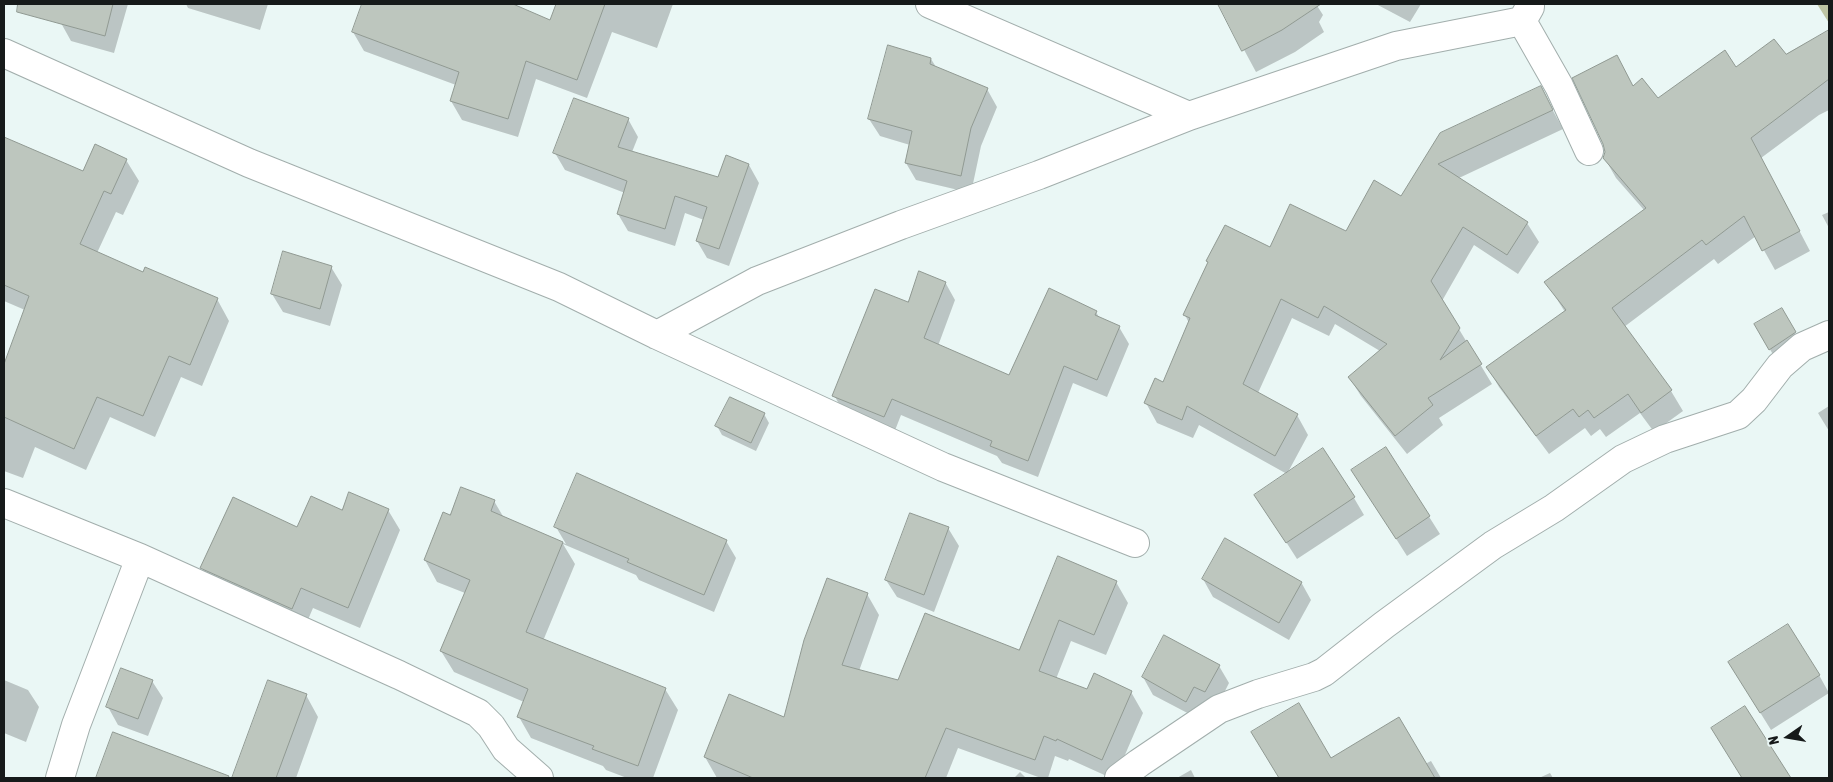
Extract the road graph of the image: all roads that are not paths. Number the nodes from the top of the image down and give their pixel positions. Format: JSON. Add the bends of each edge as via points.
{"nodes":[{"id":1,"x":930,"y":4,"type":"edge"},
{"id":2,"x":1526,"y":12,"type":"edge"},
{"id":3,"x":4,"y":53,"type":"edge"},
{"id":4,"x":1190,"y":116,"type":"junction"},
{"id":5,"x":1590,"y":151,"type":"dead end"},
{"id":6,"x":658,"y":335,"type":"junction"},
{"id":7,"x":1829,"y":335,"type":"edge"},
{"id":8,"x":4,"y":503,"type":"edge"},
{"id":9,"x":1135,"y":543,"type":"dead end"},
{"id":10,"x":140,"y":558,"type":"junction"},
{"id":11,"x":60,"y":778,"type":"edge"},
{"id":12,"x":539,"y":778,"type":"edge"},
{"id":13,"x":1119,"y":778,"type":"edge"}],
"edges":[{"from":1,"to":4,"type":"street"},
{"from":2,"to":4,"type":"street","via":[[1396,46]]},
{"from":2,"to":5,"type":"street"},
{"from":3,"to":6,"type":"street","via":[[249,163],[559,287]]},
{"from":4,"to":6,"type":"street","via":[[757,281]]},
{"from":6,"to":9,"type":"street","via":[[943,467]]},
{"from":7,"to":13,"type":"street","via":[[1802,347],[1780,366],[1738,415],[1665,438],[1623,459],[1554,508],[1493,545],[1324,672],[1219,709]]},
{"from":8,"to":10,"type":"street"},
{"from":10,"to":11,"type":"street","via":[[76,725]]},
{"from":10,"to":12,"type":"street","via":[[478,713],[506,748]]}]}
